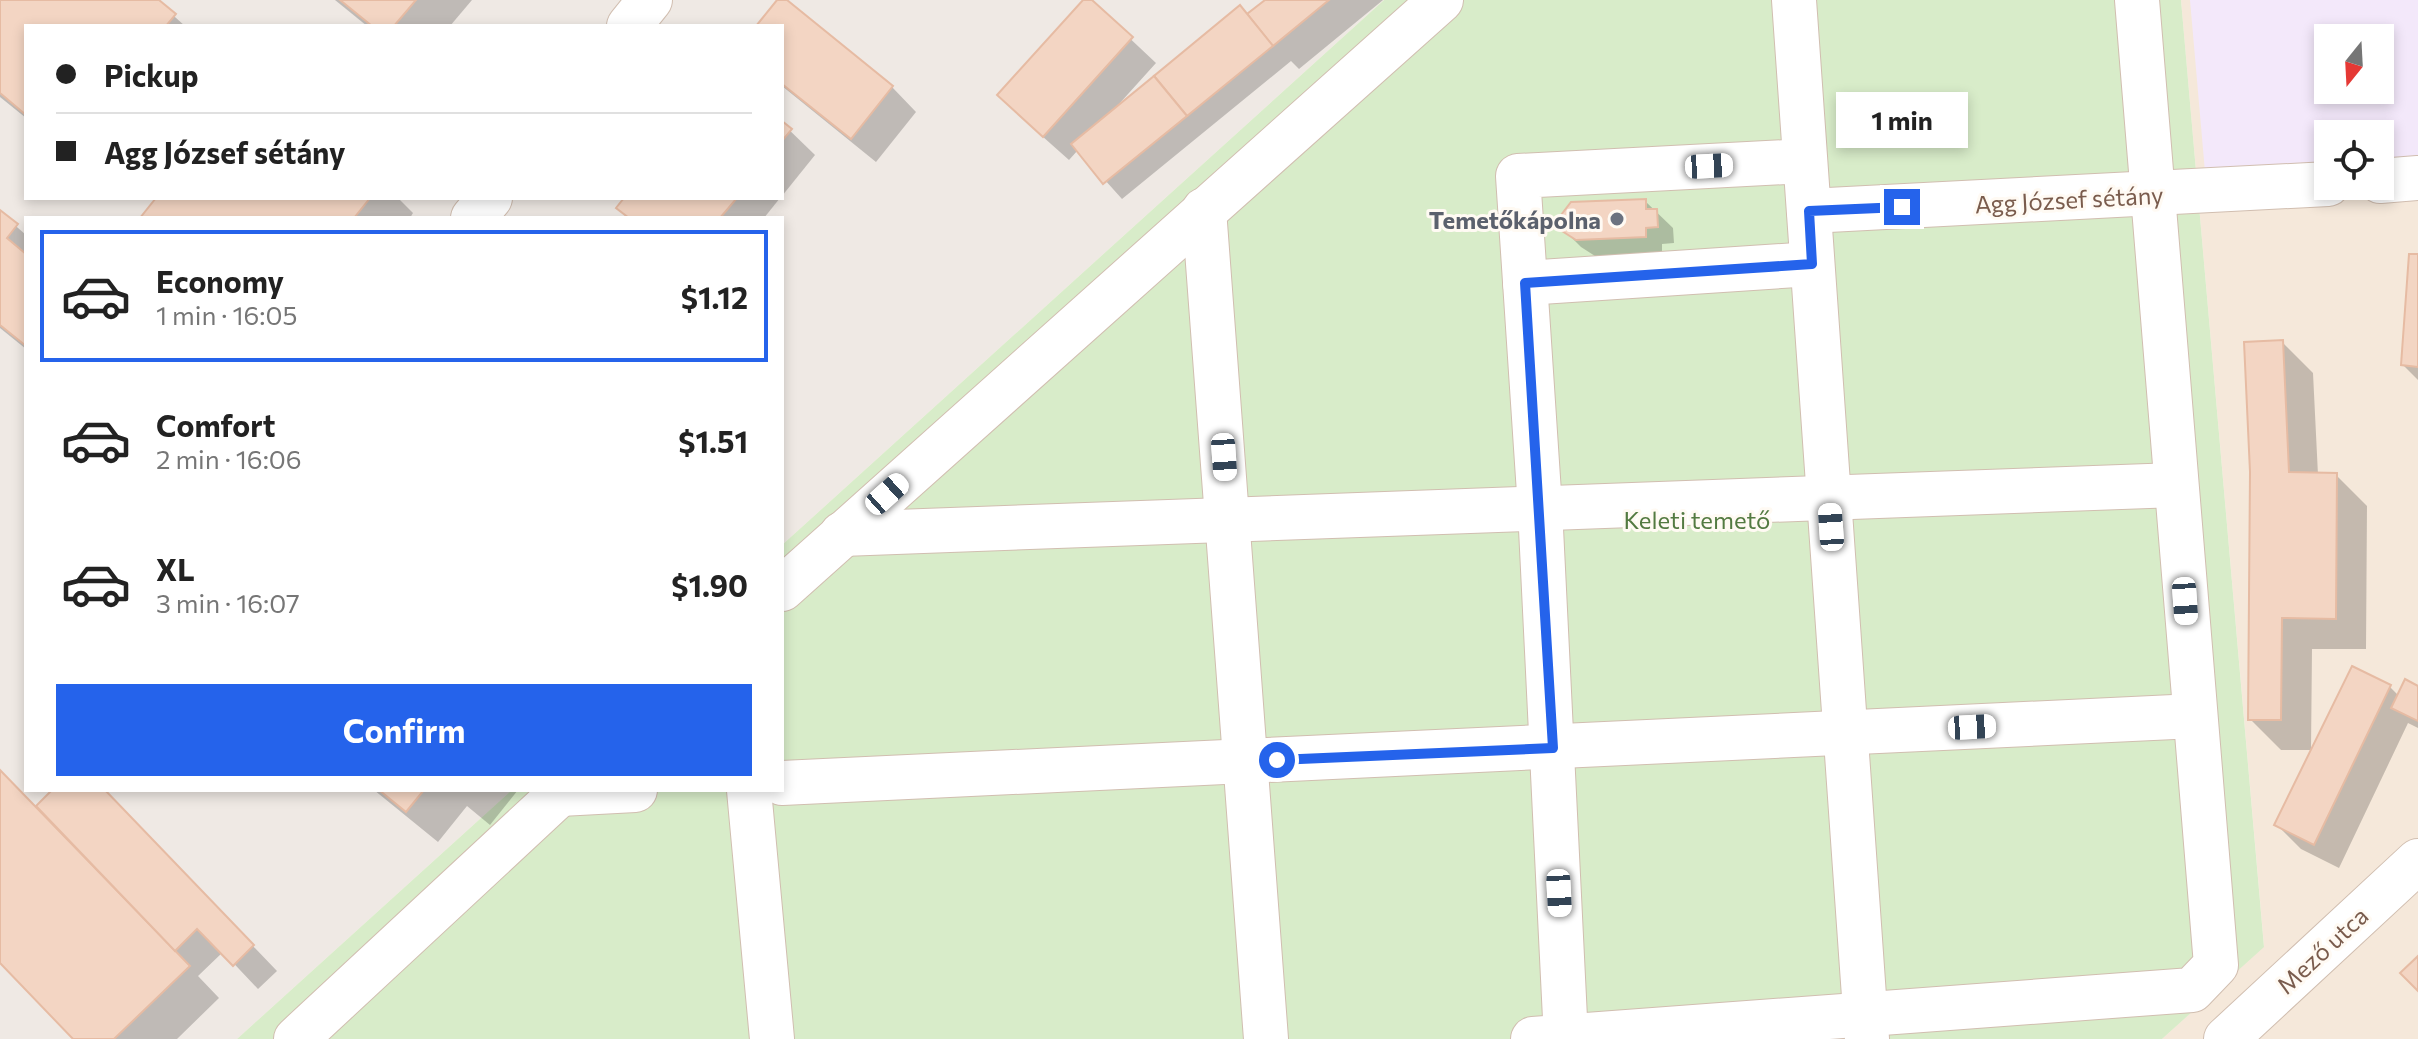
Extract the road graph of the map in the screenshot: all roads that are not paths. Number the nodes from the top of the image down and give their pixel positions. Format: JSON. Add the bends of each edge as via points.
{"nodes":[{"id":1,"x":650,"y":0,"type":"edge"},
{"id":2,"x":1441,"y":0,"type":"edge"},
{"id":3,"x":1794,"y":0,"type":"edge"},
{"id":4,"x":2137,"y":0,"type":"edge"},
{"id":5,"x":631,"y":24,"type":"edge"},
{"id":6,"x":1805,"y":161,"type":"junction"},
{"id":7,"x":2418,"y":178,"type":"edge"},
{"id":8,"x":2394,"y":180,"type":"edge"},
{"id":9,"x":2314,"y":185,"type":"edge"},
{"id":10,"x":2152,"y":195,"type":"junction"},
{"id":11,"x":488,"y":200,"type":"edge"},
{"id":12,"x":1204,"y":210,"type":"junction"},
{"id":13,"x":1809,"y":211,"type":"junction"},
{"id":14,"x":475,"y":216,"type":"edge"},
{"id":15,"x":1812,"y":264,"type":"junction"},
{"id":16,"x":1525,"y":283,"type":"junction"},
{"id":17,"x":2176,"y":485,"type":"junction"},
{"id":18,"x":1828,"y":498,"type":"junction"},
{"id":19,"x":1540,"y":508,"type":"junction"},
{"id":20,"x":1229,"y":518,"type":"junction"},
{"id":21,"x":842,"y":534,"type":"junction"},
{"id":22,"x":784,"y":587,"type":"edge"},
{"id":23,"x":2195,"y":716,"type":"junction"},
{"id":24,"x":1845,"y":733,"type":"junction"},
{"id":25,"x":1553,"y":748,"type":"junction"},
{"id":26,"x":1247,"y":761,"type":"junction"},
{"id":27,"x":784,"y":783,"type":"edge"},
{"id":28,"x":562,"y":792,"type":"edge"},
{"id":29,"x":749,"y":792,"type":"edge"},
{"id":30,"x":2418,"y":861,"type":"edge"},
{"id":31,"x":1866,"y":1027,"type":"edge"},
{"id":32,"x":1555,"y":1038,"type":"edge"},
{"id":33,"x":296,"y":1039,"type":"edge"},
{"id":34,"x":772,"y":1039,"type":"edge"},
{"id":35,"x":1266,"y":1039,"type":"edge"},
{"id":36,"x":2226,"y":1039,"type":"edge"}],
"edges":[{"from":1,"to":5,"type":"street"},
{"from":2,"to":12,"type":"street"},
{"from":3,"to":6,"type":"street"},
{"from":4,"to":10,"type":"street"},
{"from":6,"to":13,"type":"street"},
{"from":6,"to":16,"type":"street","via":[[1518,176]]},
{"from":7,"to":8,"type":"street"},
{"from":9,"to":10,"type":"street","name":"Agg József sétány"},
{"from":10,"to":13,"type":"street","name":"Agg József sétány"},
{"from":10,"to":17,"type":"street"},
{"from":11,"to":14,"type":"street"},
{"from":12,"to":20,"type":"street"},
{"from":12,"to":21,"type":"street"},
{"from":13,"to":15,"type":"street"},
{"from":15,"to":16,"type":"street"},
{"from":15,"to":18,"type":"street"},
{"from":16,"to":19,"type":"street"},
{"from":17,"to":18,"type":"street"},
{"from":17,"to":23,"type":"street"},
{"from":18,"to":19,"type":"street"},
{"from":18,"to":24,"type":"street"},
{"from":19,"to":20,"type":"street"},
{"from":19,"to":25,"type":"street"},
{"from":20,"to":21,"type":"street"},
{"from":20,"to":26,"type":"street"},
{"from":21,"to":22,"type":"street"},
{"from":23,"to":24,"type":"street"},
{"from":23,"to":31,"type":"street","via":[[2216,965],[2192,990]]},
{"from":24,"to":25,"type":"street"},
{"from":24,"to":31,"type":"street"},
{"from":25,"to":26,"type":"street"},
{"from":25,"to":32,"type":"street"},
{"from":26,"to":27,"type":"street"},
{"from":26,"to":35,"type":"street"},
{"from":28,"to":33,"type":"street"},
{"from":29,"to":34,"type":"street"},
{"from":30,"to":36,"type":"street","name":"Mező utca"},
{"from":31,"to":32,"type":"street"}]}
